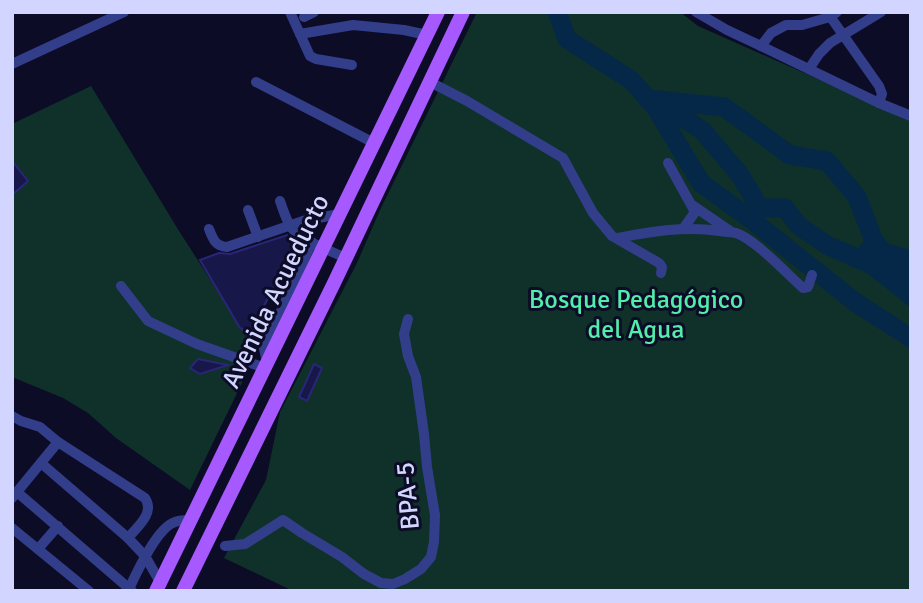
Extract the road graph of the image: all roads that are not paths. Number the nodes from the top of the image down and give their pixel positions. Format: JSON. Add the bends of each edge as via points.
{"nodes":[{"id":1,"x":124,"y":12,"type":"edge"},
{"id":2,"x":290,"y":12,"type":"edge"},
{"id":3,"x":438,"y":12,"type":"edge"},
{"id":4,"x":463,"y":12,"type":"edge"},
{"id":5,"x":696,"y":12,"type":"edge"},
{"id":6,"x":718,"y":12,"type":"edge"},
{"id":7,"x":881,"y":12,"type":"edge"},
{"id":8,"x":831,"y":14,"type":"edge"},
{"id":9,"x":727,"y":30,"type":"junction"},
{"id":10,"x":300,"y":34,"type":"junction"},
{"id":11,"x":843,"y":34,"type":"junction"},
{"id":12,"x":427,"y":35,"type":"junction"},
{"id":13,"x":761,"y":46,"type":"junction"},
{"id":14,"x":12,"y":64,"type":"edge"},
{"id":15,"x":352,"y":65,"type":"dead end"},
{"id":16,"x":809,"y":69,"type":"junction"},
{"id":17,"x":256,"y":82,"type":"dead end"},
{"id":18,"x":430,"y":82,"type":"junction"},
{"id":19,"x":879,"y":103,"type":"junction"},
{"id":20,"x":911,"y":116,"type":"edge"},
{"id":21,"x":374,"y":143,"type":"junction"},
{"id":22,"x":668,"y":163,"type":"dead end"},
{"id":23,"x":280,"y":201,"type":"dead end"},
{"id":24,"x":691,"y":204,"type":"junction"},
{"id":25,"x":248,"y":210,"type":"dead end"},
{"id":26,"x":339,"y":214,"type":"junction"},
{"id":27,"x":290,"y":226,"type":"junction"},
{"id":28,"x":209,"y":229,"type":"dead end"},
{"id":29,"x":683,"y":229,"type":"junction"},
{"id":30,"x":733,"y":233,"type":"junction"},
{"id":31,"x":258,"y":237,"type":"junction"},
{"id":32,"x":618,"y":238,"type":"junction"},
{"id":33,"x":318,"y":245,"type":"junction"},
{"id":34,"x":345,"y":258,"type":"junction"},
{"id":35,"x":312,"y":271,"type":"junction"},
{"id":36,"x":662,"y":273,"type":"dead end"},
{"id":37,"x":812,"y":275,"type":"dead end"},
{"id":38,"x":334,"y":283,"type":"junction"},
{"id":39,"x":121,"y":286,"type":"dead end"},
{"id":40,"x":408,"y":319,"type":"dead end"},
{"id":41,"x":266,"y":365,"type":"junction"},
{"id":42,"x":12,"y":416,"type":"edge"},
{"id":43,"x":58,"y":442,"type":"junction"},
{"id":44,"x":41,"y":463,"type":"junction"},
{"id":45,"x":15,"y":495,"type":"edge"},
{"id":46,"x":191,"y":520,"type":"junction"},
{"id":47,"x":58,"y":526,"type":"junction"},
{"id":48,"x":12,"y":528,"type":"edge"},
{"id":49,"x":128,"y":537,"type":"junction"},
{"id":50,"x":225,"y":546,"type":"dead end"},
{"id":51,"x":38,"y":549,"type":"junction"},
{"id":52,"x":145,"y":556,"type":"junction"},
{"id":53,"x":158,"y":586,"type":"edge"},
{"id":54,"x":188,"y":586,"type":"edge"},
{"id":55,"x":130,"y":590,"type":"edge"},
{"id":56,"x":89,"y":591,"type":"edge"}],
"edges":[{"from":1,"to":14,"type":"street"},
{"from":2,"to":10,"type":"street"},
{"from":3,"to":12,"type":"main road","name":"Avenida Acueducto"},
{"from":4,"to":18,"type":"main road","name":"Avenida Acueducto"},
{"from":5,"to":9,"type":"street"},
{"from":6,"to":9,"type":"street"},
{"from":7,"to":11,"type":"street"},
{"from":8,"to":11,"type":"street"},
{"from":8,"to":13,"type":"street","via":[[803,25],[786,25],[771,33]]},
{"from":9,"to":13,"type":"street"},
{"from":10,"to":12,"type":"street","via":[[353,25]]},
{"from":10,"to":15,"type":"street","via":[[310,56]]},
{"from":11,"to":16,"type":"street"},
{"from":11,"to":19,"type":"street","via":[[879,86]]},
{"from":12,"to":21,"type":"main road","name":"Avenida Acueducto"},
{"from":13,"to":16,"type":"street"},
{"from":16,"to":19,"type":"street"},
{"from":17,"to":21,"type":"street"},
{"from":18,"to":32,"type":"street","via":[[563,158],[593,213]]},
{"from":18,"to":34,"type":"main road","name":"Avenida Acueducto"},
{"from":19,"to":20,"type":"street"},
{"from":21,"to":26,"type":"main road","name":"Avenida Acueducto"},
{"from":22,"to":24,"type":"street"},
{"from":23,"to":27,"type":"street"},
{"from":24,"to":29,"type":"street","via":[[695,212]]},
{"from":24,"to":30,"type":"street"},
{"from":25,"to":31,"type":"street"},
{"from":26,"to":27,"type":"street"},
{"from":26,"to":33,"type":"main road","name":"Avenida Acueducto"},
{"from":27,"to":31,"type":"street"},
{"from":27,"to":33,"type":"street"},
{"from":28,"to":31,"type":"street","via":[[220,247]]},
{"from":29,"to":30,"type":"street"},
{"from":29,"to":32,"type":"street"},
{"from":30,"to":37,"type":"street","via":[[756,246],[803,288],[808,287]]},
{"from":32,"to":36,"type":"street","via":[[659,262]]},
{"from":33,"to":34,"type":"street"},
{"from":33,"to":35,"type":"main road","name":"Avenida Acueducto"},
{"from":33,"to":41,"type":"street","via":[[264,349]]},
{"from":34,"to":38,"type":"main road","name":"Avenida Acueducto"},
{"from":35,"to":38,"type":"main road"},
{"from":35,"to":41,"type":"main road","name":"Avenida Acueducto"},
{"from":38,"to":54,"type":"main road","name":"Avenida Acueducto"},
{"from":39,"to":41,"type":"street","via":[[148,321],[197,344]]},
{"from":40,"to":50,"type":"street","name":"BPA-5","via":[[404,334],[417,385],[435,515],[431,557],[405,579],[381,583],[283,520],[245,544]]},
{"from":41,"to":46,"type":"main road","name":"Avenida Acueducto"},
{"from":42,"to":43,"type":"street","via":[[40,427]]},
{"from":43,"to":44,"type":"street"},
{"from":43,"to":49,"type":"street","via":[[145,498],[149,513]]},
{"from":44,"to":45,"type":"street"},
{"from":44,"to":49,"type":"street"},
{"from":45,"to":47,"type":"street"},
{"from":46,"to":52,"type":"street","via":[[166,527]]},
{"from":46,"to":53,"type":"main road","name":"Avenida Acueducto"},
{"from":47,"to":51,"type":"street"},
{"from":47,"to":55,"type":"street"},
{"from":48,"to":51,"type":"street"},
{"from":49,"to":52,"type":"street"},
{"from":51,"to":56,"type":"street"},
{"from":52,"to":53,"type":"street"},
{"from":52,"to":55,"type":"street"}]}
